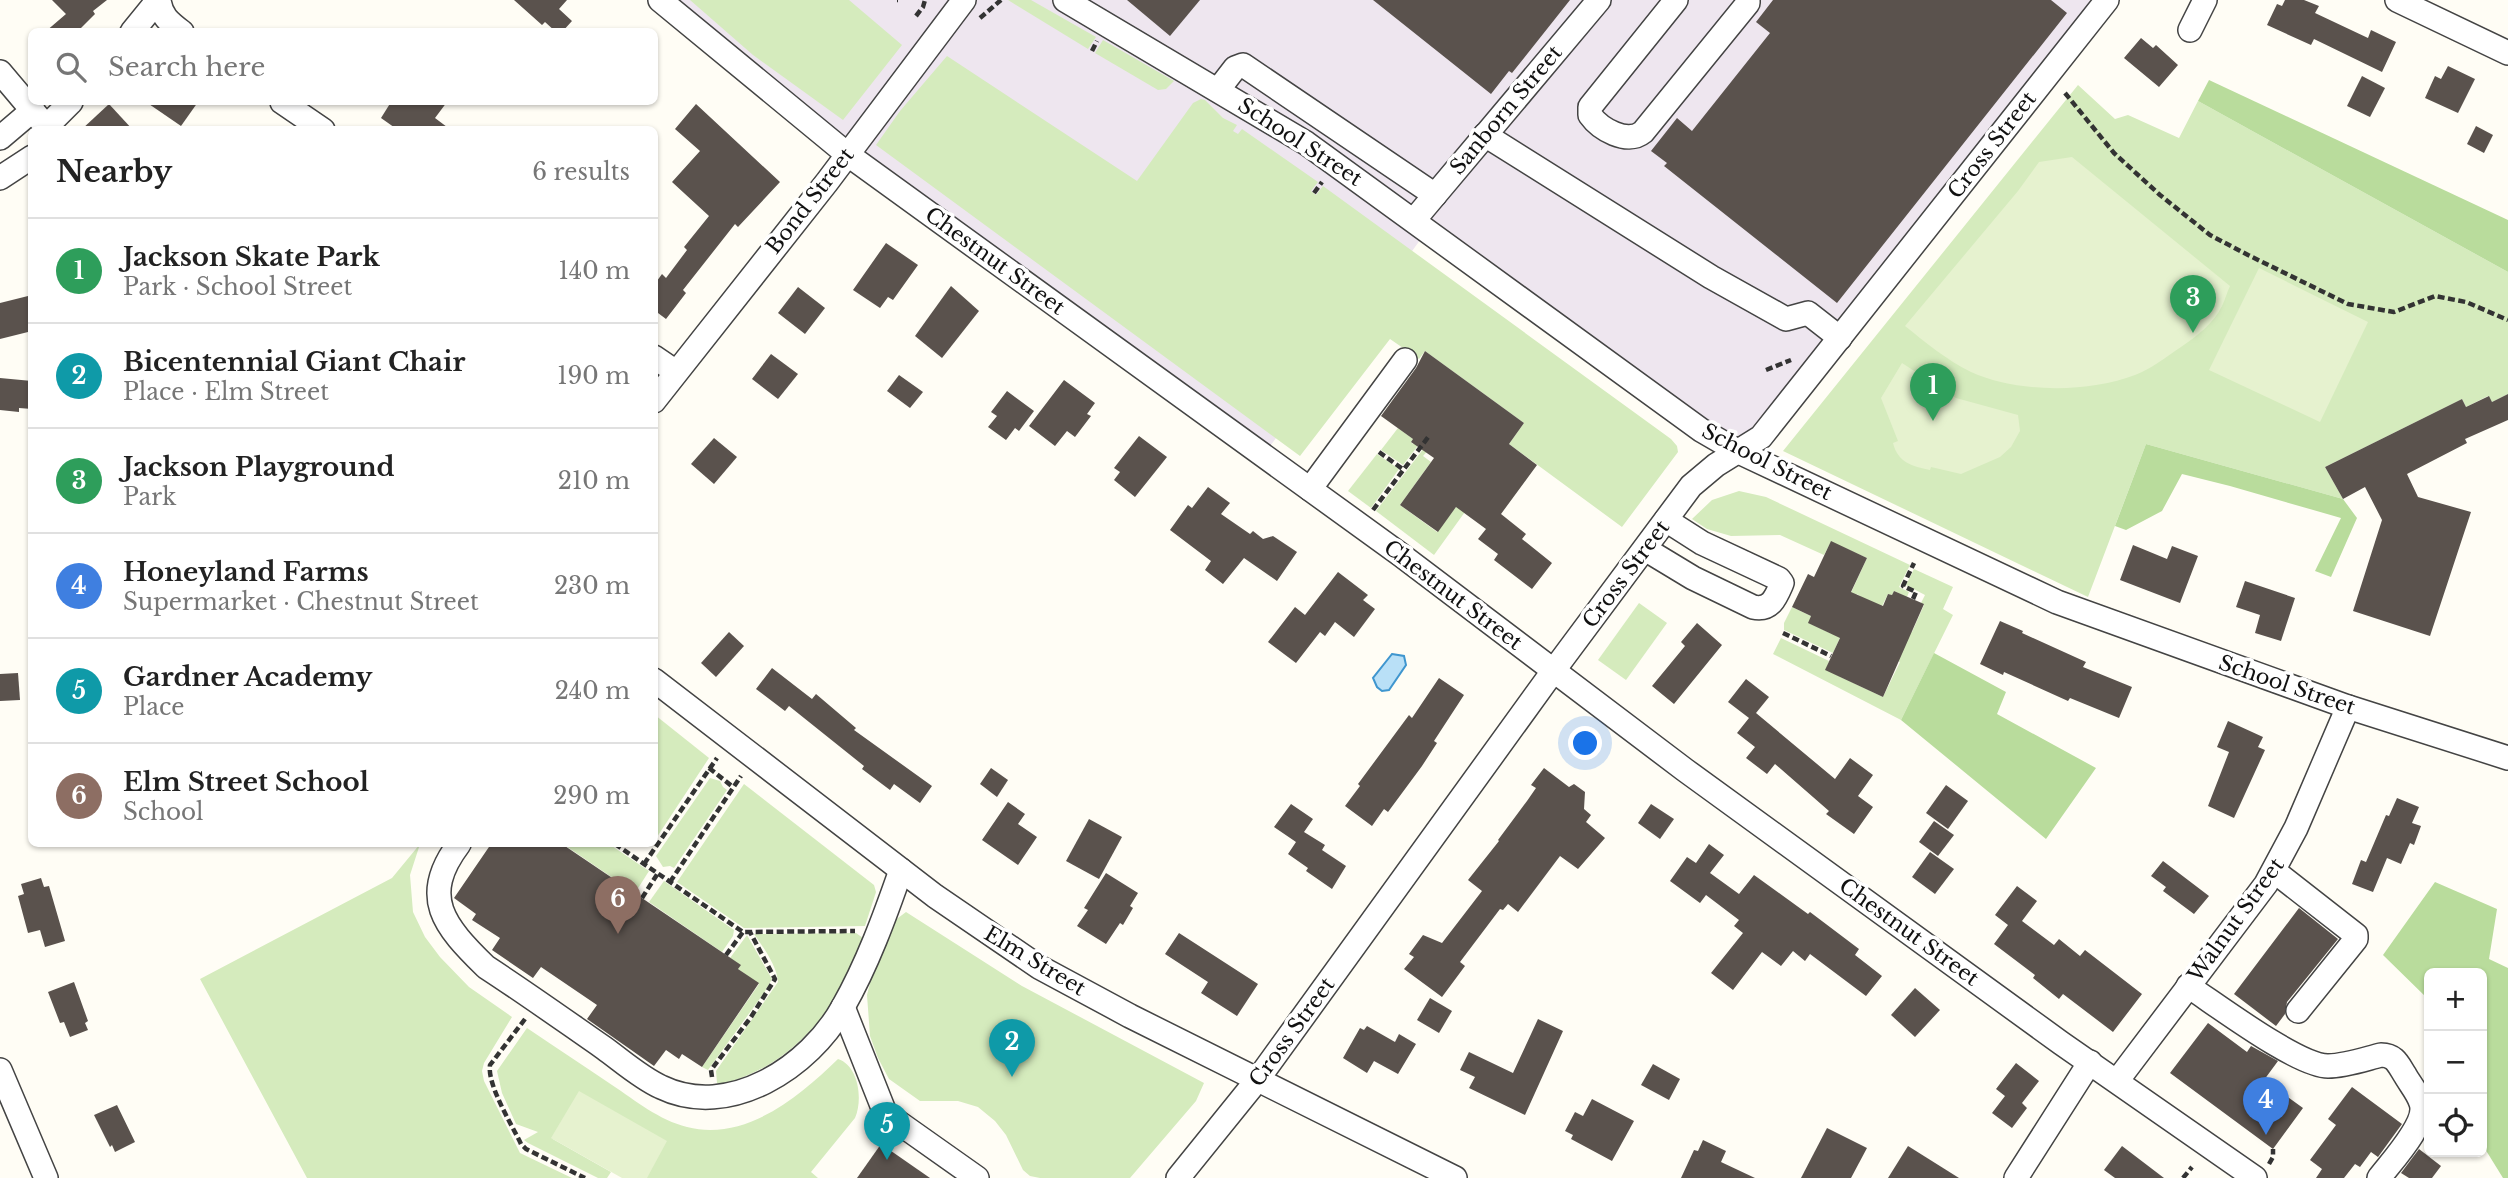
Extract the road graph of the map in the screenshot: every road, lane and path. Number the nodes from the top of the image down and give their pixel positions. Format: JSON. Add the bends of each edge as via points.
{"nodes":[{"id":1,"x":159,"y":0,"type":"edge"},
{"id":2,"x":660,"y":0,"type":"edge"},
{"id":3,"x":925,"y":0,"type":"edge"},
{"id":4,"x":964,"y":0,"type":"edge"},
{"id":5,"x":1001,"y":0,"type":"edge"},
{"id":6,"x":1065,"y":0,"type":"edge"},
{"id":7,"x":1599,"y":0,"type":"edge"},
{"id":8,"x":1676,"y":0,"type":"edge"},
{"id":9,"x":1748,"y":0,"type":"edge"},
{"id":10,"x":2107,"y":0,"type":"edge"},
{"id":11,"x":2205,"y":0,"type":"edge"},
{"id":12,"x":2397,"y":0,"type":"edge"},
{"id":13,"x":916,"y":16,"type":"dead end"},
{"id":14,"x":975,"y":23,"type":"dead end"},
{"id":15,"x":135,"y":28,"type":"edge"},
{"id":16,"x":176,"y":28,"type":"edge"},
{"id":17,"x":2190,"y":30,"type":"dead end"},
{"id":18,"x":2508,"y":52,"type":"edge"},
{"id":19,"x":0,"y":72,"type":"edge"},
{"id":20,"x":1218,"y":90,"type":"junction"},
{"id":21,"x":2065,"y":93,"type":"dead end"},
{"id":22,"x":28,"y":105,"type":"edge"},
{"id":23,"x":28,"y":105,"type":"edge"},
{"id":24,"x":67,"y":105,"type":"edge"},
{"id":25,"x":286,"y":105,"type":"edge"},
{"id":26,"x":43,"y":122,"type":"edge"},
{"id":27,"x":317,"y":126,"type":"edge"},
{"id":28,"x":28,"y":128,"type":"edge"},
{"id":29,"x":1485,"y":135,"type":"junction"},
{"id":30,"x":0,"y":138,"type":"edge"},
{"id":31,"x":848,"y":154,"type":"junction"},
{"id":32,"x":28,"y":160,"type":"edge"},
{"id":33,"x":0,"y":178,"type":"edge"},
{"id":34,"x":1323,"y":181,"type":"dead end"},
{"id":35,"x":1314,"y":193,"type":"dead end"},
{"id":36,"x":1435,"y":195,"type":"junction"},
{"id":37,"x":1414,"y":220,"type":"junction"},
{"id":38,"x":2508,"y":320,"type":"edge"},
{"id":39,"x":1840,"y":338,"type":"junction"},
{"id":40,"x":658,"y":360,"type":"edge"},
{"id":41,"x":1405,"y":360,"type":"dead end"},
{"id":42,"x":1791,"y":360,"type":"dead end"},
{"id":43,"x":1766,"y":370,"type":"dead end"},
{"id":44,"x":676,"y":372,"type":"junction"},
{"id":45,"x":658,"y":396,"type":"edge"},
{"id":46,"x":1429,"y":436,"type":"dead end"},
{"id":47,"x":1379,"y":452,"type":"dead end"},
{"id":48,"x":1739,"y":452,"type":"junction"},
{"id":49,"x":1404,"y":470,"type":"junction"},
{"id":50,"x":1310,"y":489,"type":"junction"},
{"id":51,"x":1372,"y":512,"type":"dead end"},
{"id":52,"x":1666,"y":520,"type":"junction"},
{"id":53,"x":1645,"y":549,"type":"junction"},
{"id":54,"x":1914,"y":563,"type":"dead end"},
{"id":55,"x":1913,"y":599,"type":"dead end"},
{"id":56,"x":1783,"y":633,"type":"dead end"},
{"id":57,"x":1831,"y":656,"type":"dead end"},
{"id":58,"x":1553,"y":670,"type":"junction"},
{"id":59,"x":658,"y":683,"type":"edge"},
{"id":60,"x":2348,"y":707,"type":"junction"},
{"id":61,"x":717,"y":758,"type":"dead end"},
{"id":62,"x":2508,"y":758,"type":"edge"},
{"id":63,"x":709,"y":768,"type":"junction"},
{"id":64,"x":741,"y":776,"type":"dead end"},
{"id":65,"x":733,"y":787,"type":"junction"},
{"id":66,"x":658,"y":843,"type":"edge"},
{"id":67,"x":457,"y":847,"type":"edge"},
{"id":68,"x":619,"y":847,"type":"edge"},
{"id":69,"x":656,"y":847,"type":"edge"},
{"id":70,"x":644,"y":864,"type":"junction"},
{"id":71,"x":901,"y":870,"type":"junction"},
{"id":72,"x":2274,"y":871,"type":"junction"},
{"id":73,"x":658,"y":873,"type":"junction"},
{"id":74,"x":670,"y":882,"type":"junction"},
{"id":75,"x":642,"y":898,"type":"dead end"},
{"id":76,"x":877,"y":931,"type":"junction"},
{"id":77,"x":743,"y":932,"type":"junction"},
{"id":78,"x":750,"y":932,"type":"junction"},
{"id":79,"x":726,"y":955,"type":"dead end"},
{"id":80,"x":2188,"y":986,"type":"junction"},
{"id":81,"x":538,"y":1002,"type":"junction"},
{"id":82,"x":843,"y":1007,"type":"junction"},
{"id":83,"x":2298,"y":1011,"type":"dead end"},
{"id":84,"x":2090,"y":1062,"type":"junction"},
{"id":85,"x":0,"y":1070,"type":"edge"},
{"id":86,"x":1258,"y":1079,"type":"junction"},
{"id":87,"x":2117,"y":1081,"type":"junction"},
{"id":88,"x":712,"y":1098,"type":"junction"},
{"id":89,"x":2273,"y":1149,"type":"dead end"},
{"id":90,"x":2192,"y":1167,"type":"dead end"},
{"id":91,"x":2261,"y":1172,"type":"edge"},
{"id":92,"x":46,"y":1178,"type":"edge"},
{"id":93,"x":585,"y":1178,"type":"edge"},
{"id":94,"x":977,"y":1178,"type":"edge"},
{"id":95,"x":1178,"y":1178,"type":"edge"},
{"id":96,"x":1455,"y":1178,"type":"edge"},
{"id":97,"x":2016,"y":1178,"type":"edge"},
{"id":98,"x":2183,"y":1178,"type":"edge"},
{"id":99,"x":2379,"y":1178,"type":"edge"}],
"edges":[{"from":1,"to":15,"type":"street"},
{"from":1,"to":16,"type":"street","via":[[165,19]]},
{"from":2,"to":31,"type":"street","name":"Chestnut Street"},
{"from":3,"to":13,"type":"path"},
{"from":4,"to":31,"type":"street","name":"Bond Street"},
{"from":5,"to":14,"type":"path"},
{"from":6,"to":20,"type":"street","name":"School Street"},
{"from":7,"to":29,"type":"street","name":"Sanborn Street"},
{"from":8,"to":9,"type":"street","via":[[1590,107],[1590,115],[1602,128],[1631,137],[1643,132]]},
{"from":10,"to":39,"type":"street","name":"Cross Street"},
{"from":11,"to":17,"type":"street"},
{"from":12,"to":18,"type":"street"},
{"from":19,"to":22,"type":"street"},
{"from":20,"to":36,"type":"street","via":[[1234,68],[1243,65]]},
{"from":20,"to":37,"type":"street","name":"School Street","via":[[1306,143]]},
{"from":21,"to":38,"type":"path","via":[[2114,153],[2160,195],[2210,235],[2248,255],[2348,304],[2394,312],[2435,296],[2466,302]]},
{"from":23,"to":26,"type":"street"},
{"from":24,"to":26,"type":"street"},
{"from":25,"to":27,"type":"street"},
{"from":28,"to":30,"type":"street"},
{"from":29,"to":36,"type":"street","name":"Sanborn Street"},
{"from":29,"to":39,"type":"street","via":[[1737,292],[1786,319],[1808,313]]},
{"from":31,"to":44,"type":"street","name":"Bond Street"},
{"from":31,"to":50,"type":"street","name":"Chestnut Street"},
{"from":32,"to":33,"type":"street"},
{"from":34,"to":35,"type":"path"},
{"from":36,"to":37,"type":"street","name":"Sanborn Street"},
{"from":37,"to":48,"type":"street","name":"School Street","via":[[1701,430]]},
{"from":39,"to":48,"type":"street","name":"Cross Street","via":[[1761,437]]},
{"from":40,"to":44,"type":"street"},
{"from":41,"to":50,"type":"street"},
{"from":42,"to":43,"type":"path"},
{"from":44,"to":45,"type":"street","name":"Bond Street"},
{"from":46,"to":49,"type":"path"},
{"from":47,"to":49,"type":"path"},
{"from":48,"to":52,"type":"street","name":"Cross Street","via":[[1691,486]]},
{"from":48,"to":60,"type":"street","name":"School Street","via":[[2057,602]]},
{"from":49,"to":51,"type":"path"},
{"from":50,"to":58,"type":"street","name":"Chestnut Street"},
{"from":52,"to":53,"type":"street","name":"Cross Street"},
{"from":52,"to":53,"type":"street","via":[[1702,543],[1779,579],[1782,583],[1772,603],[1762,609],[1754,607]]},
{"from":53,"to":58,"type":"street","name":"Cross Street"},
{"from":54,"to":55,"type":"path","via":[[1903,586],[1916,592]]},
{"from":56,"to":57,"type":"path"},
{"from":58,"to":84,"type":"street","name":"Chestnut Street"},
{"from":58,"to":86,"type":"street","name":"Cross Street"},
{"from":59,"to":71,"type":"street","name":"Elm Street"},
{"from":60,"to":62,"type":"street","name":"School Street"},
{"from":60,"to":72,"type":"street","name":"Walnut Street"},
{"from":61,"to":63,"type":"path"},
{"from":63,"to":65,"type":"path"},
{"from":63,"to":66,"type":"path"},
{"from":64,"to":65,"type":"path"},
{"from":65,"to":74,"type":"path"},
{"from":67,"to":81,"type":"street","via":[[439,877],[439,905],[486,967]]},
{"from":68,"to":70,"type":"path"},
{"from":69,"to":70,"type":"path"},
{"from":70,"to":73,"type":"path"},
{"from":71,"to":76,"type":"street"},
{"from":71,"to":86,"type":"street","name":"Elm Street","via":[[1039,967]]},
{"from":72,"to":80,"type":"street","name":"Walnut Street"},
{"from":72,"to":83,"type":"street","via":[[2357,935]]},
{"from":73,"to":74,"type":"path"},
{"from":73,"to":75,"type":"path"},
{"from":74,"to":77,"type":"path"},
{"from":76,"to":78,"type":"path"},
{"from":76,"to":82,"type":"street"},
{"from":77,"to":78,"type":"path"},
{"from":77,"to":79,"type":"path"},
{"from":78,"to":88,"type":"path","via":[[775,979],[711,1070]]},
{"from":80,"to":87,"type":"street","name":"Walnut Street"},
{"from":80,"to":99,"type":"street","via":[[2315,1064],[2329,1066],[2381,1055],[2396,1060],[2421,1102],[2422,1112]]},
{"from":81,"to":88,"type":"street","via":[[660,1087]]},
{"from":81,"to":93,"type":"path","via":[[489,1072],[521,1144]]},
{"from":82,"to":88,"type":"street","via":[[818,1040],[784,1069],[753,1087]]},
{"from":82,"to":94,"type":"street","via":[[885,1113]]},
{"from":84,"to":87,"type":"street","name":"Chestnut Street"},
{"from":84,"to":97,"type":"street"},
{"from":85,"to":92,"type":"street"},
{"from":86,"to":95,"type":"street","name":"Cross Street"},
{"from":86,"to":96,"type":"street","name":"Elm Street"},
{"from":87,"to":91,"type":"street","name":"Chestnut Street"},
{"from":89,"to":91,"type":"path","via":[[2272,1160]]},
{"from":90,"to":98,"type":"path"}]}
